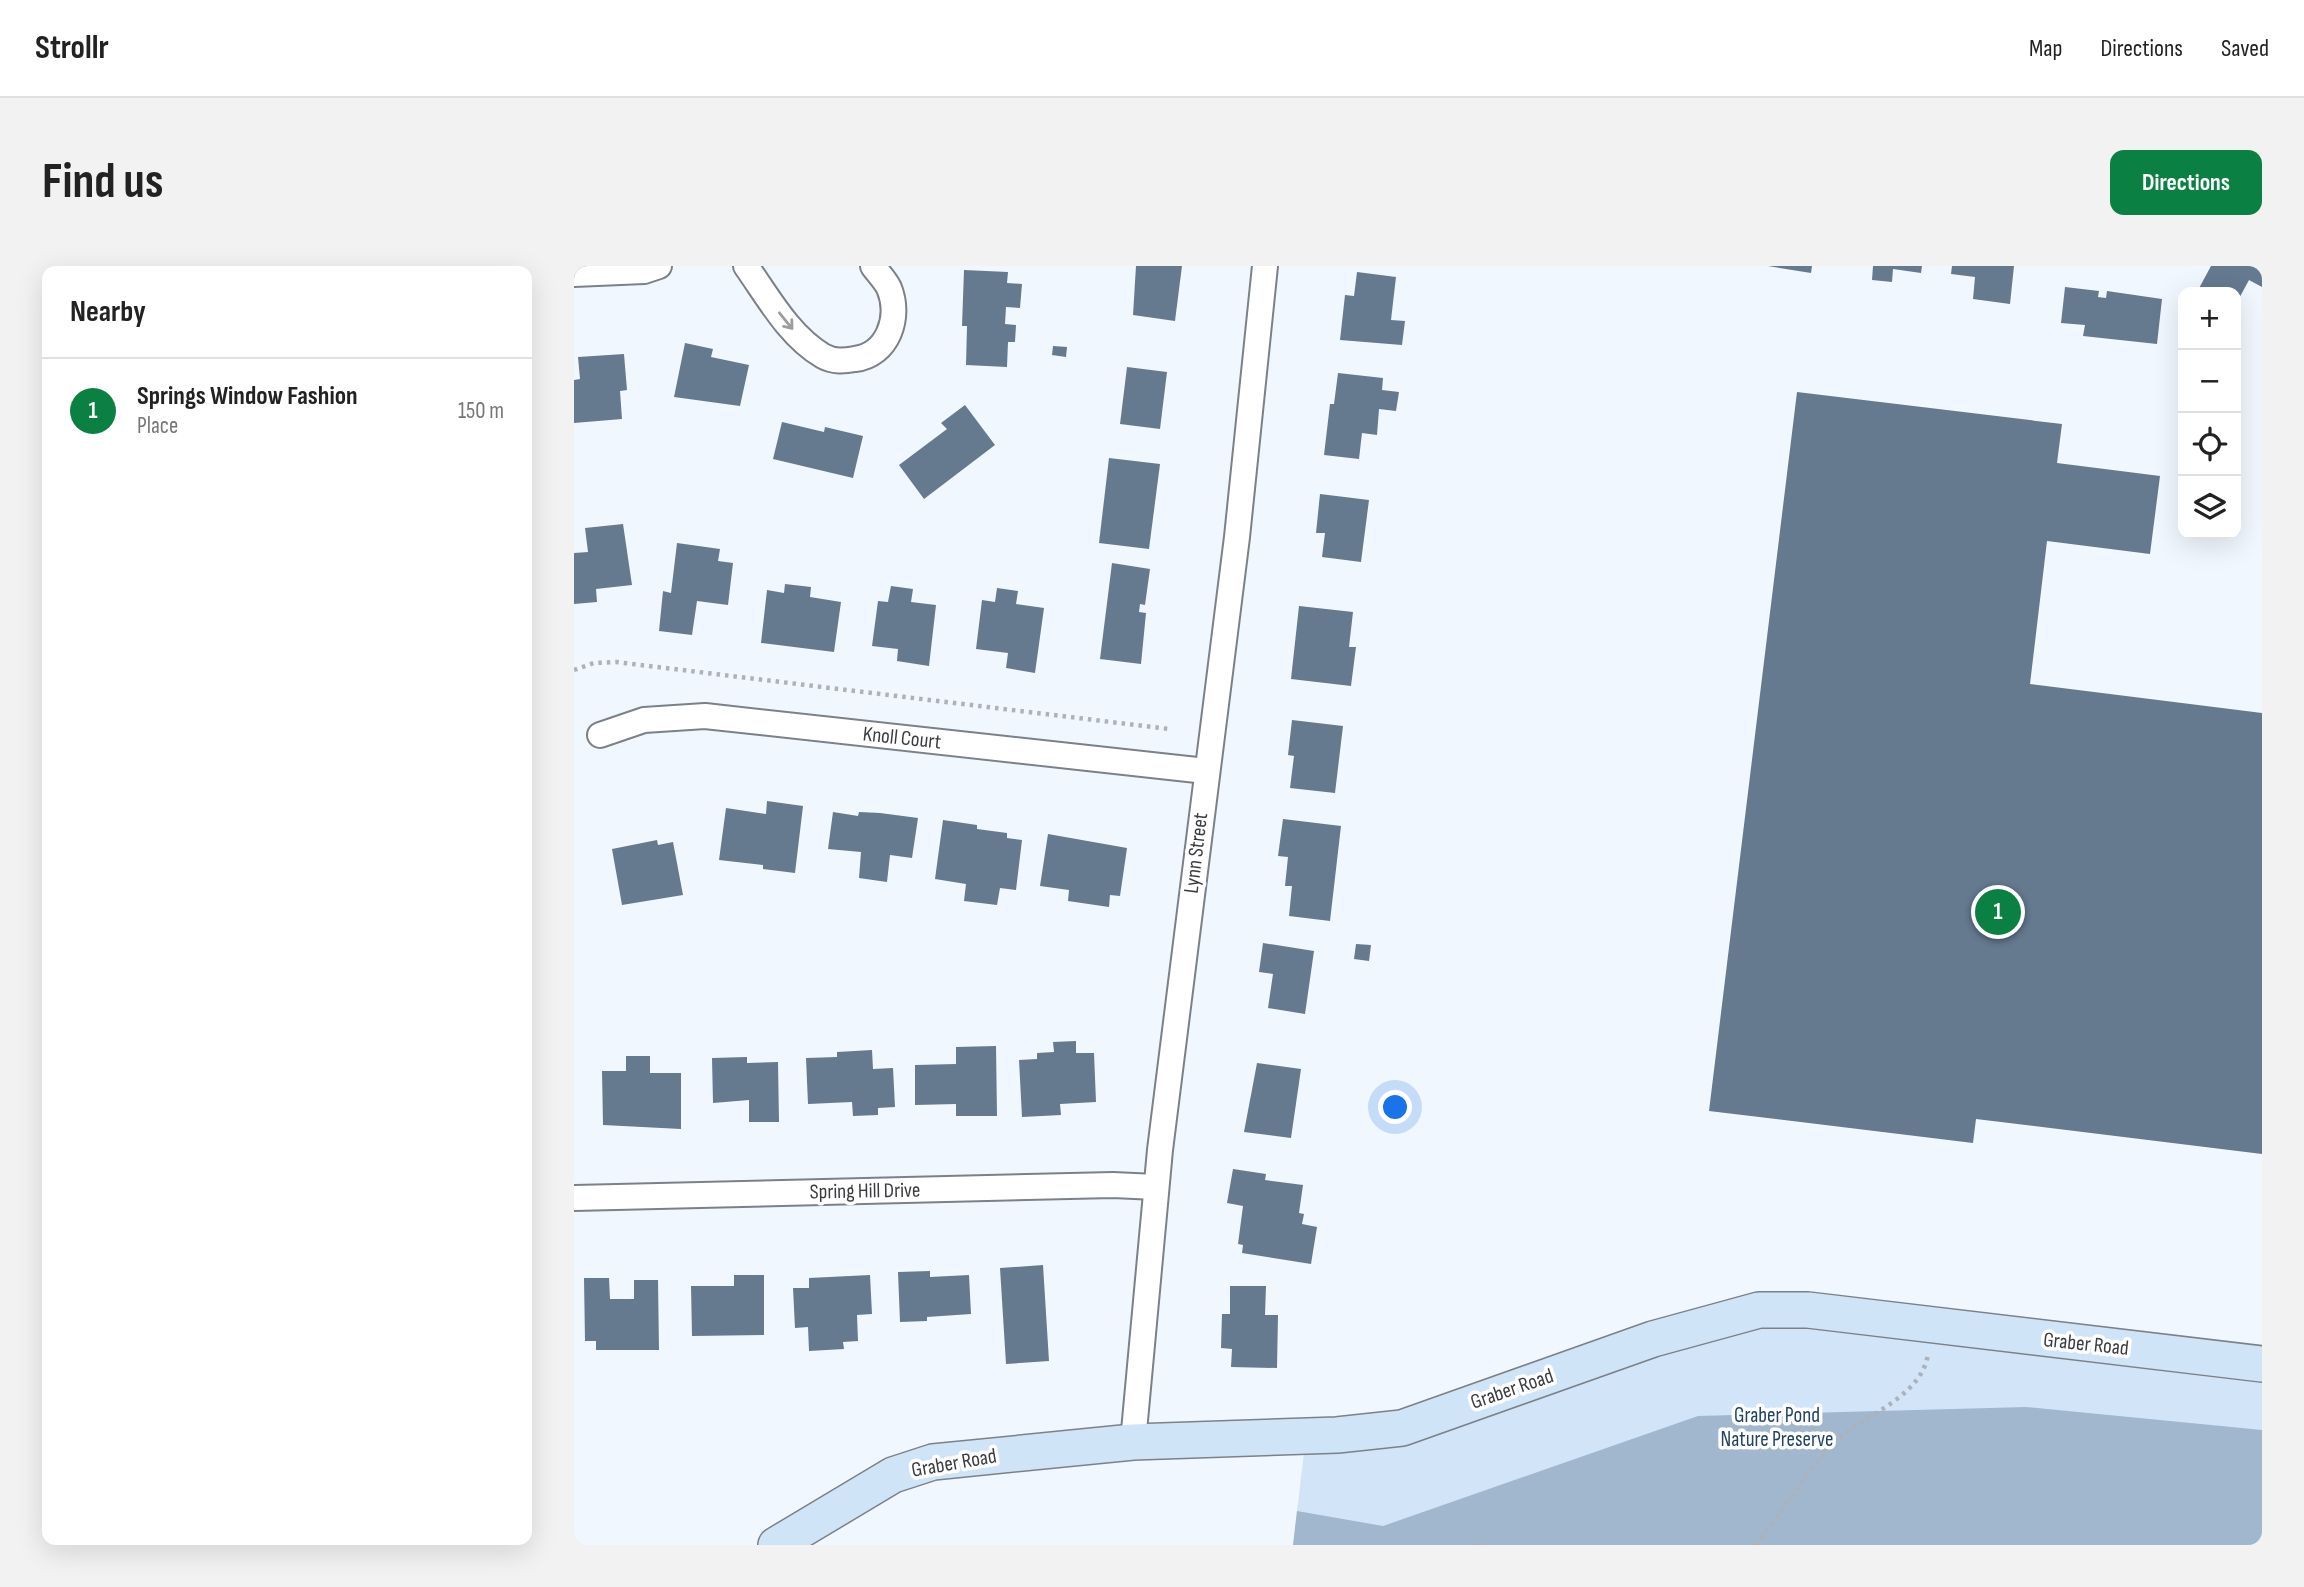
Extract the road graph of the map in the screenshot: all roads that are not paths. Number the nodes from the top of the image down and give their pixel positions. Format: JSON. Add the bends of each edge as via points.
{"nodes":[{"id":1,"x":659,"y":266,"type":"edge"},
{"id":2,"x":746,"y":266,"type":"edge"},
{"id":3,"x":873,"y":266,"type":"edge"},
{"id":4,"x":1265,"y":266,"type":"edge"},
{"id":5,"x":574,"y":274,"type":"edge"},
{"id":6,"x":600,"y":735,"type":"dead end"},
{"id":7,"x":1206,"y":771,"type":"junction"},
{"id":8,"x":1156,"y":1188,"type":"junction"},
{"id":9,"x":574,"y":1198,"type":"edge"},
{"id":10,"x":2262,"y":1364,"type":"edge"},
{"id":11,"x":1133,"y":1441,"type":"junction"},
{"id":12,"x":776,"y":1545,"type":"edge"}],
"edges":[{"from":1,"to":5,"type":"street","via":[[644,271]]},
{"from":2,"to":3,"type":"street","one_way":true,"via":[[789,327],[824,356],[838,361],[860,359],[880,350],[891,331],[889,288]]},
{"from":4,"to":7,"type":"street","name":"Lynn Street","via":[[1237,537]]},
{"from":6,"to":7,"type":"street","name":"Knoll Court","via":[[644,720],[705,716]]},
{"from":7,"to":8,"type":"street","name":"Lynn Street"},
{"from":8,"to":9,"type":"street","name":"Spring Hill Drive","via":[[1113,1185]]},
{"from":8,"to":11,"type":"street","name":"Lynn Street"},
{"from":10,"to":11,"type":"street","name":"Graber Road","via":[[1808,1310],[1759,1310],[1653,1339],[1402,1428],[1337,1435]]},
{"from":11,"to":12,"type":"street","name":"Graber Road","via":[[933,1462],[893,1475]]}]}
